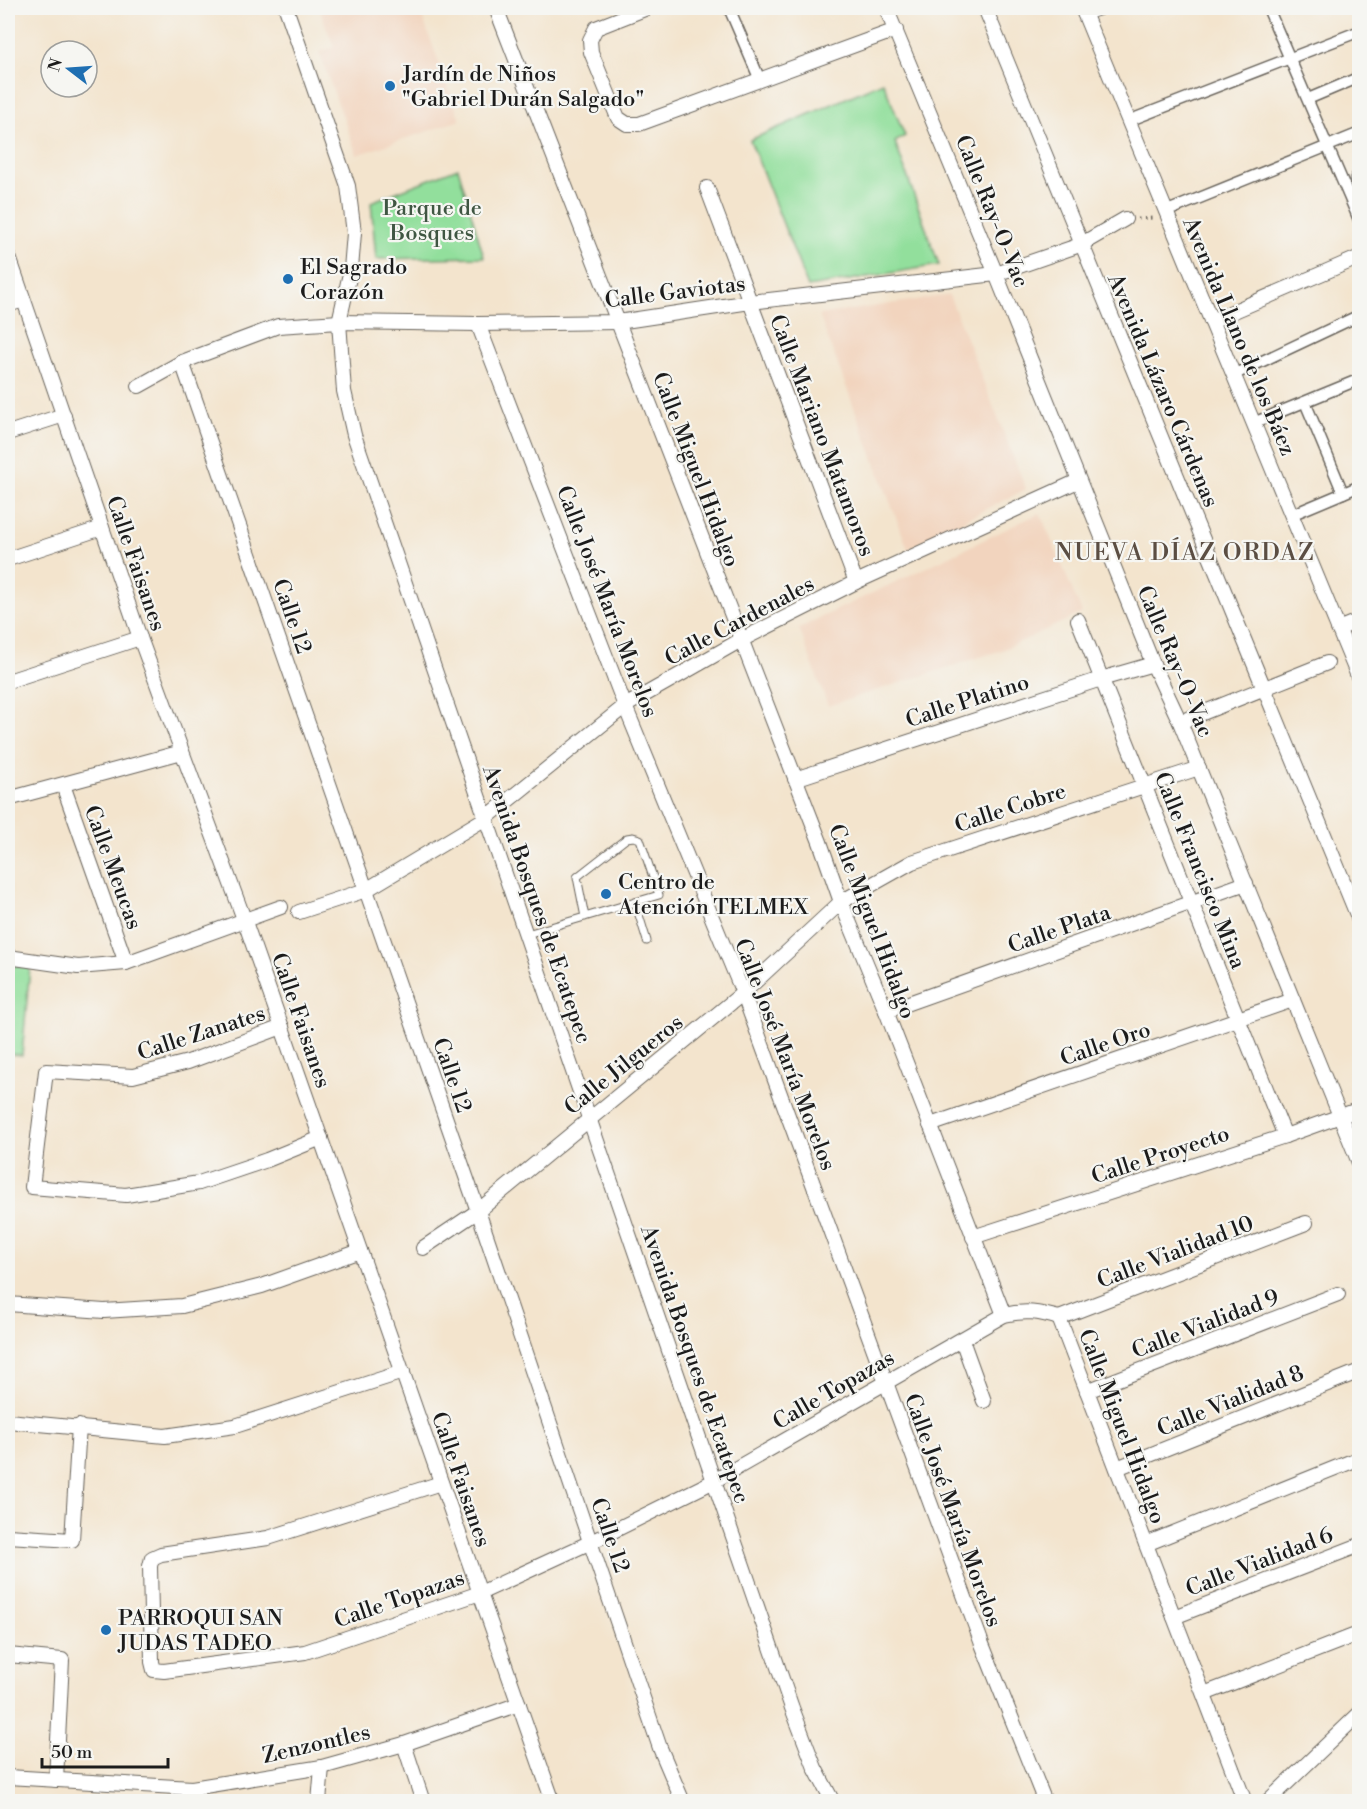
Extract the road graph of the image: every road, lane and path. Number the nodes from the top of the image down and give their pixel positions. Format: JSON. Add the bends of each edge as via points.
{"nodes":[{"id":1,"x":286,"y":8,"type":"edge"},
{"id":2,"x":496,"y":8,"type":"edge"},
{"id":3,"x":647,"y":8,"type":"edge"},
{"id":4,"x":729,"y":8,"type":"edge"},
{"id":5,"x":886,"y":8,"type":"edge"},
{"id":6,"x":985,"y":8,"type":"edge"},
{"id":7,"x":1099,"y":8,"type":"edge"},
{"id":8,"x":1268,"y":8,"type":"edge"},
{"id":9,"x":1083,"y":10,"type":"edge"},
{"id":10,"x":896,"y":30,"type":"junction"},
{"id":11,"x":1359,"y":31,"type":"edge"},
{"id":12,"x":1290,"y":58,"type":"junction"},
{"id":13,"x":1359,"y":77,"type":"edge"},
{"id":14,"x":760,"y":80,"type":"junction"},
{"id":15,"x":1308,"y":99,"type":"junction"},
{"id":16,"x":1128,"y":121,"type":"junction"},
{"id":17,"x":1359,"y":133,"type":"edge"},
{"id":18,"x":1329,"y":147,"type":"junction"},
{"id":19,"x":1359,"y":175,"type":"edge"},
{"id":20,"x":708,"y":188,"type":"dead end"},
{"id":21,"x":1359,"y":191,"type":"edge"},
{"id":22,"x":1165,"y":212,"type":"junction"},
{"id":23,"x":1125,"y":219,"type":"joint"},
{"id":24,"x":1359,"y":222,"type":"edge"},
{"id":25,"x":1080,"y":245,"type":"junction"},
{"id":26,"x":8,"y":254,"type":"edge"},
{"id":27,"x":1359,"y":257,"type":"edge"},
{"id":28,"x":996,"y":274,"type":"junction"},
{"id":29,"x":23,"y":300,"type":"junction"},
{"id":30,"x":750,"y":302,"type":"junction"},
{"id":31,"x":8,"y":305,"type":"edge"},
{"id":32,"x":1359,"y":315,"type":"edge"},
{"id":33,"x":1211,"y":321,"type":"junction"},
{"id":34,"x":339,"y":322,"type":"junction"},
{"id":35,"x":618,"y":322,"type":"junction"},
{"id":36,"x":478,"y":324,"type":"junction"},
{"id":37,"x":182,"y":362,"type":"junction"},
{"id":38,"x":1233,"y":375,"type":"junction"},
{"id":39,"x":1359,"y":379,"type":"edge"},
{"id":40,"x":139,"y":386,"type":"dead end"},
{"id":41,"x":1305,"y":402,"type":"junction"},
{"id":42,"x":64,"y":415,"type":"junction"},
{"id":43,"x":1253,"y":423,"type":"junction"},
{"id":44,"x":8,"y":433,"type":"edge"},
{"id":45,"x":1078,"y":481,"type":"junction"},
{"id":46,"x":1359,"y":486,"type":"edge"},
{"id":47,"x":1343,"y":493,"type":"junction"},
{"id":48,"x":1291,"y":515,"type":"junction"},
{"id":49,"x":102,"y":528,"type":"junction"},
{"id":50,"x":8,"y":559,"type":"edge"},
{"id":51,"x":856,"y":582,"type":"junction"},
{"id":52,"x":1078,"y":620,"type":"dead end"},
{"id":53,"x":1359,"y":620,"type":"edge"},
{"id":54,"x":1338,"y":629,"type":"junction"},
{"id":55,"x":140,"y":638,"type":"junction"},
{"id":56,"x":741,"y":639,"type":"junction"},
{"id":57,"x":1354,"y":655,"type":"edge"},
{"id":58,"x":1327,"y":663,"type":"dead end"},
{"id":59,"x":1153,"y":664,"type":"junction"},
{"id":60,"x":1101,"y":679,"type":"junction"},
{"id":61,"x":8,"y":681,"type":"edge"},
{"id":62,"x":1359,"y":681,"type":"edge"},
{"id":63,"x":1265,"y":688,"type":"junction"},
{"id":64,"x":625,"y":706,"type":"junction"},
{"id":65,"x":1180,"y":722,"type":"junction"},
{"id":66,"x":182,"y":752,"type":"junction"},
{"id":67,"x":1199,"y":768,"type":"junction"},
{"id":68,"x":795,"y":779,"type":"junction"},
{"id":69,"x":63,"y":785,"type":"junction"},
{"id":70,"x":1144,"y":785,"type":"junction"},
{"id":71,"x":8,"y":799,"type":"edge"},
{"id":72,"x":486,"y":818,"type":"junction"},
{"id":73,"x":1246,"y":883,"type":"junction"},
{"id":74,"x":366,"y":890,"type":"junction"},
{"id":75,"x":635,"y":902,"type":"junction"},
{"id":76,"x":841,"y":902,"type":"junction"},
{"id":77,"x":1191,"y":903,"type":"junction"},
{"id":78,"x":281,"y":907,"type":"joint"},
{"id":79,"x":299,"y":912,"type":"joint"},
{"id":80,"x":585,"y":917,"type":"junction"},
{"id":81,"x":244,"y":919,"type":"junction"},
{"id":82,"x":1359,"y":922,"type":"edge"},
{"id":83,"x":527,"y":934,"type":"junction"},
{"id":84,"x":647,"y":941,"type":"dead end"},
{"id":85,"x":8,"y":957,"type":"edge"},
{"id":86,"x":126,"y":963,"type":"junction"},
{"id":87,"x":743,"y":993,"type":"junction"},
{"id":88,"x":1293,"y":1000,"type":"junction"},
{"id":89,"x":886,"y":1011,"type":"junction"},
{"id":90,"x":1238,"y":1020,"type":"junction"},
{"id":91,"x":282,"y":1027,"type":"junction"},
{"id":92,"x":1359,"y":1109,"type":"edge"},
{"id":93,"x":1340,"y":1116,"type":"junction"},
{"id":94,"x":590,"y":1119,"type":"junction"},
{"id":95,"x":930,"y":1125,"type":"junction"},
{"id":96,"x":1285,"y":1136,"type":"junction"},
{"id":97,"x":321,"y":1137,"type":"junction"},
{"id":98,"x":1359,"y":1165,"type":"edge"},
{"id":99,"x":478,"y":1211,"type":"junction"},
{"id":100,"x":1305,"y":1223,"type":"dead end"},
{"id":101,"x":973,"y":1237,"type":"junction"},
{"id":102,"x":423,"y":1248,"type":"dead end"},
{"id":103,"x":360,"y":1251,"type":"junction"},
{"id":104,"x":1338,"y":1294,"type":"dead end"},
{"id":105,"x":8,"y":1304,"type":"edge"},
{"id":106,"x":1004,"y":1315,"type":"junction"},
{"id":107,"x":1059,"y":1318,"type":"junction"},
{"id":108,"x":962,"y":1340,"type":"junction"},
{"id":109,"x":1359,"y":1371,"type":"edge"},
{"id":110,"x":402,"y":1372,"type":"junction"},
{"id":111,"x":885,"y":1383,"type":"junction"},
{"id":112,"x":1087,"y":1391,"type":"junction"},
{"id":113,"x":984,"y":1401,"type":"dead end"},
{"id":114,"x":8,"y":1421,"type":"edge"},
{"id":115,"x":79,"y":1426,"type":"junction"},
{"id":116,"x":1359,"y":1458,"type":"edge"},
{"id":117,"x":1117,"y":1468,"type":"junction"},
{"id":118,"x":714,"y":1481,"type":"junction"},
{"id":119,"x":441,"y":1483,"type":"junction"},
{"id":120,"x":8,"y":1536,"type":"edge"},
{"id":121,"x":591,"y":1542,"type":"junction"},
{"id":122,"x":1146,"y":1544,"type":"junction"},
{"id":123,"x":1359,"y":1545,"type":"edge"},
{"id":124,"x":480,"y":1593,"type":"junction"},
{"id":125,"x":1174,"y":1617,"type":"junction"},
{"id":126,"x":1353,"y":1636,"type":"dead end"},
{"id":127,"x":8,"y":1655,"type":"edge"},
{"id":128,"x":1204,"y":1694,"type":"junction"},
{"id":129,"x":519,"y":1704,"type":"junction"},
{"id":130,"x":1359,"y":1713,"type":"edge"},
{"id":131,"x":404,"y":1744,"type":"junction"},
{"id":132,"x":322,"y":1767,"type":"junction"},
{"id":133,"x":8,"y":1778,"type":"edge"},
{"id":134,"x":56,"y":1780,"type":"junction"},
{"id":135,"x":319,"y":1802,"type":"edge"},
{"id":136,"x":423,"y":1802,"type":"edge"},
{"id":137,"x":553,"y":1802,"type":"edge"},
{"id":138,"x":683,"y":1802,"type":"edge"},
{"id":139,"x":833,"y":1802,"type":"edge"},
{"id":140,"x":1045,"y":1802,"type":"edge"},
{"id":141,"x":1245,"y":1802,"type":"edge"},
{"id":142,"x":1267,"y":1802,"type":"edge"}],
"edges":[{"from":1,"to":34,"type":"street","name":"Avenida Bosques de Ecatepec","via":[[348,186],[354,233],[351,269]]},
{"from":2,"to":35,"type":"street","name":"Calle Miguel Hidalgo"},
{"from":3,"to":14,"type":"street","via":[[596,28],[590,40],[591,52],[618,118],[627,124],[639,124]]},
{"from":4,"to":14,"type":"street"},
{"from":5,"to":10,"type":"street","name":"Calle Ray-O-Vac"},
{"from":6,"to":25,"type":"street","name":"Avenida Lázaro Cárdenas"},
{"from":7,"to":9,"type":"street"},
{"from":8,"to":12,"type":"street"},
{"from":9,"to":16,"type":"street","name":"Avenida Llano de los Báez"},
{"from":10,"to":14,"type":"street"},
{"from":10,"to":28,"type":"street","name":"Calle Ray-O-Vac"},
{"from":11,"to":12,"type":"street"},
{"from":12,"to":15,"type":"street"},
{"from":12,"to":16,"type":"street"},
{"from":13,"to":15,"type":"street"},
{"from":15,"to":18,"type":"street"},
{"from":16,"to":22,"type":"street","name":"Avenida Llano de los Báez"},
{"from":17,"to":18,"type":"street"},
{"from":18,"to":22,"type":"street"},
{"from":18,"to":24,"type":"street"},
{"from":19,"to":21,"type":"street"},
{"from":20,"to":30,"type":"street","name":"Calle Mariano Matamoros"},
{"from":22,"to":23,"type":"path","via":[[1152,218]]},
{"from":22,"to":33,"type":"street","name":"Avenida Llano de los Báez"},
{"from":23,"to":25,"type":"street","name":"Calle Gaviotas"},
{"from":25,"to":28,"type":"street","name":"Calle Gaviotas"},
{"from":25,"to":63,"type":"street","name":"Avenida Lázaro Cárdenas"},
{"from":26,"to":29,"type":"street","name":"Calle Faisanes"},
{"from":27,"to":33,"type":"street"},
{"from":28,"to":30,"type":"street","name":"Calle Gaviotas"},
{"from":28,"to":45,"type":"street","name":"Calle Ray-O-Vac"},
{"from":29,"to":31,"type":"street"},
{"from":29,"to":42,"type":"street","name":"Calle Faisanes"},
{"from":30,"to":35,"type":"street","name":"Calle Gaviotas"},
{"from":30,"to":51,"type":"street","name":"Calle Mariano Matamoros"},
{"from":32,"to":38,"type":"street"},
{"from":33,"to":38,"type":"street","name":"Avenida Llano de los Báez"},
{"from":34,"to":36,"type":"street","name":"Calle Gaviotas"},
{"from":34,"to":37,"type":"street","name":"Calle Gaviotas","via":[[278,326]]},
{"from":34,"to":72,"type":"street","name":"Avenida Bosques de Ecatepec","via":[[344,391],[354,435]]},
{"from":35,"to":36,"type":"street","name":"Calle Gaviotas"},
{"from":35,"to":56,"type":"street","name":"Calle Miguel Hidalgo"},
{"from":36,"to":64,"type":"street","name":"Calle José María Morelos"},
{"from":37,"to":40,"type":"street","name":"Calle Gaviotas"},
{"from":37,"to":74,"type":"street","name":"Calle 12"},
{"from":38,"to":43,"type":"street","name":"Avenida Llano de los Báez"},
{"from":39,"to":41,"type":"street"},
{"from":41,"to":43,"type":"street"},
{"from":41,"to":47,"type":"street"},
{"from":42,"to":44,"type":"street"},
{"from":42,"to":49,"type":"street","name":"Calle Faisanes"},
{"from":43,"to":48,"type":"street","name":"Avenida Llano de los Báez"},
{"from":45,"to":51,"type":"street","name":"Calle Cardenales"},
{"from":45,"to":59,"type":"street","name":"Calle Ray-O-Vac"},
{"from":46,"to":47,"type":"street"},
{"from":47,"to":48,"type":"street"},
{"from":48,"to":54,"type":"street","name":"Avenida Llano de los Báez"},
{"from":49,"to":50,"type":"street"},
{"from":49,"to":55,"type":"street","name":"Calle Faisanes"},
{"from":51,"to":56,"type":"street","name":"Calle Cardenales"},
{"from":52,"to":60,"type":"street","name":"Calle Francisco Mina"},
{"from":53,"to":54,"type":"street"},
{"from":54,"to":57,"type":"street","name":"Avenida Llano de los Báez"},
{"from":55,"to":61,"type":"street"},
{"from":55,"to":66,"type":"street","name":"Calle Faisanes"},
{"from":56,"to":64,"type":"street","name":"Calle Cardenales"},
{"from":56,"to":68,"type":"street","name":"Calle Miguel Hidalgo"},
{"from":57,"to":62,"type":"street","name":"Avenida Llano de los Báez"},
{"from":58,"to":63,"type":"street"},
{"from":59,"to":60,"type":"street","name":"Calle Platino"},
{"from":59,"to":65,"type":"street","name":"Calle Ray-O-Vac"},
{"from":60,"to":68,"type":"street","name":"Calle Platino"},
{"from":60,"to":70,"type":"street","name":"Calle Francisco Mina"},
{"from":63,"to":65,"type":"street"},
{"from":63,"to":82,"type":"street","name":"Avenida Lázaro Cárdenas"},
{"from":64,"to":72,"type":"street","name":"Calle Cardenales"},
{"from":64,"to":87,"type":"street","name":"Calle José María Morelos"},
{"from":65,"to":67,"type":"street","name":"Calle Ray-O-Vac"},
{"from":66,"to":69,"type":"street"},
{"from":66,"to":81,"type":"street","name":"Calle Faisanes"},
{"from":67,"to":70,"type":"street","name":"Calle Cobre"},
{"from":67,"to":73,"type":"street","name":"Calle Ray-O-Vac"},
{"from":68,"to":76,"type":"street","name":"Calle Miguel Hidalgo"},
{"from":69,"to":71,"type":"street"},
{"from":69,"to":86,"type":"street","name":"Calle Meucas"},
{"from":70,"to":76,"type":"street","name":"Calle Cobre","via":[[912,862]]},
{"from":70,"to":77,"type":"street","name":"Calle Francisco Mina"},
{"from":72,"to":74,"type":"street","name":"Calle Cardenales"},
{"from":72,"to":83,"type":"street","name":"Avenida Bosques de Ecatepec"},
{"from":73,"to":77,"type":"street","name":"Calle Plata"},
{"from":73,"to":88,"type":"street","name":"Calle Ray-O-Vac"},
{"from":74,"to":79,"type":"street","name":"Calle Cardenales"},
{"from":74,"to":99,"type":"street","name":"Calle 12"},
{"from":75,"to":80,"type":"lane"},
{"from":75,"to":80,"type":"lane","via":[[659,896],[640,839],[627,837],[577,877]]},
{"from":75,"to":84,"type":"lane"},
{"from":76,"to":87,"type":"street","name":"Calle Jilgueros"},
{"from":76,"to":89,"type":"street","name":"Calle Miguel Hidalgo"},
{"from":77,"to":89,"type":"street","name":"Calle Plata"},
{"from":77,"to":90,"type":"street","name":"Calle Francisco Mina"},
{"from":78,"to":79,"type":"street","name":"Calle Cardenales"},
{"from":78,"to":81,"type":"street","name":"Calle Cardenales"},
{"from":80,"to":83,"type":"lane"},
{"from":81,"to":86,"type":"street","name":"Calle Cardenales"},
{"from":81,"to":91,"type":"street","name":"Calle Faisanes"},
{"from":83,"to":94,"type":"street","name":"Avenida Bosques de Ecatepec"},
{"from":85,"to":86,"type":"street","name":"Calle Cardenales","via":[[78,967]]},
{"from":87,"to":94,"type":"street","name":"Calle Jilgueros"},
{"from":87,"to":111,"type":"street","name":"Calle José María Morelos"},
{"from":88,"to":90,"type":"street","name":"Calle Oro"},
{"from":88,"to":93,"type":"street","name":"Calle Ray-O-Vac"},
{"from":89,"to":95,"type":"street","name":"Calle Miguel Hidalgo"},
{"from":90,"to":95,"type":"street","name":"Calle Oro"},
{"from":90,"to":96,"type":"street","name":"Calle Francisco Mina"},
{"from":91,"to":97,"type":"street","name":"Calle Faisanes"},
{"from":91,"to":97,"type":"street","name":"Calle Zanates","via":[[188,1062],[133,1076],[46,1071],[32,1187],[126,1195],[188,1184],[267,1160]]},
{"from":92,"to":93,"type":"street","name":"Calle Proyecto"},
{"from":93,"to":96,"type":"street","name":"Calle Proyecto"},
{"from":93,"to":98,"type":"street","name":"Calle Ray-O-Vac"},
{"from":94,"to":99,"type":"street","name":"Calle Jilgueros"},
{"from":94,"to":118,"type":"street","name":"Avenida Bosques de Ecatepec"},
{"from":95,"to":101,"type":"street","name":"Calle Miguel Hidalgo"},
{"from":96,"to":101,"type":"street","name":"Calle Proyecto"},
{"from":97,"to":103,"type":"street","name":"Calle Faisanes"},
{"from":99,"to":102,"type":"street","name":"Calle Jilgueros"},
{"from":99,"to":121,"type":"street","name":"Calle 12"},
{"from":100,"to":107,"type":"street","name":"Calle Vialidad 10"},
{"from":101,"to":106,"type":"street","name":"Calle Miguel Hidalgo"},
{"from":103,"to":105,"type":"street","via":[[262,1286],[182,1306],[104,1311]]},
{"from":103,"to":110,"type":"street","name":"Calle Faisanes"},
{"from":104,"to":112,"type":"street","name":"Calle Vialidad 9"},
{"from":106,"to":107,"type":"street","name":"Calle Miguel Hidalgo","via":[[1021,1311]]},
{"from":106,"to":108,"type":"street","name":"Calle Topazas"},
{"from":107,"to":112,"type":"street","name":"Calle Miguel Hidalgo"},
{"from":108,"to":111,"type":"street","name":"Calle Topazas"},
{"from":108,"to":113,"type":"street"},
{"from":109,"to":117,"type":"street","name":"Calle Vialidad 8"},
{"from":110,"to":115,"type":"street","via":[[235,1426],[165,1436]]},
{"from":110,"to":119,"type":"street","name":"Calle Faisanes"},
{"from":111,"to":118,"type":"street","name":"Calle Topazas"},
{"from":111,"to":140,"type":"street","name":"Calle José María Morelos"},
{"from":112,"to":117,"type":"street","name":"Calle Miguel Hidalgo"},
{"from":114,"to":115,"type":"street"},
{"from":115,"to":120,"type":"street","via":[[72,1540]]},
{"from":116,"to":122,"type":"street"},
{"from":117,"to":122,"type":"street","name":"Calle Miguel Hidalgo"},
{"from":118,"to":121,"type":"street","name":"Calle Topazas"},
{"from":118,"to":139,"type":"street","name":"Avenida Bosques de Ecatepec","via":[[814,1768]]},
{"from":119,"to":124,"type":"street","name":"Calle Faisanes"},
{"from":119,"to":124,"type":"street","name":"Calle Topazas","via":[[268,1539],[152,1558],[154,1670],[305,1652]]},
{"from":121,"to":124,"type":"street","name":"Calle Topazas"},
{"from":121,"to":138,"type":"street","name":"Calle 12","via":[[660,1748]]},
{"from":122,"to":125,"type":"street","name":"Calle Miguel Hidalgo"},
{"from":123,"to":125,"type":"street","name":"Calle Vialidad 6"},
{"from":124,"to":129,"type":"street","name":"Calle Faisanes"},
{"from":125,"to":128,"type":"street","name":"Calle Miguel Hidalgo"},
{"from":126,"to":128,"type":"street"},
{"from":127,"to":134,"type":"street","via":[[62,1660]]},
{"from":128,"to":141,"type":"street","name":"Calle Miguel Hidalgo"},
{"from":129,"to":131,"type":"street","name":"Zenzontles"},
{"from":129,"to":137,"type":"street","name":"Calle Faisanes"},
{"from":130,"to":142,"type":"street"},
{"from":131,"to":132,"type":"street","name":"Zenzontles"},
{"from":131,"to":136,"type":"street"},
{"from":132,"to":134,"type":"street","name":"Zenzontles","via":[[192,1788]]},
{"from":132,"to":135,"type":"street"},
{"from":133,"to":134,"type":"street","name":"Zenzontles"}]}
